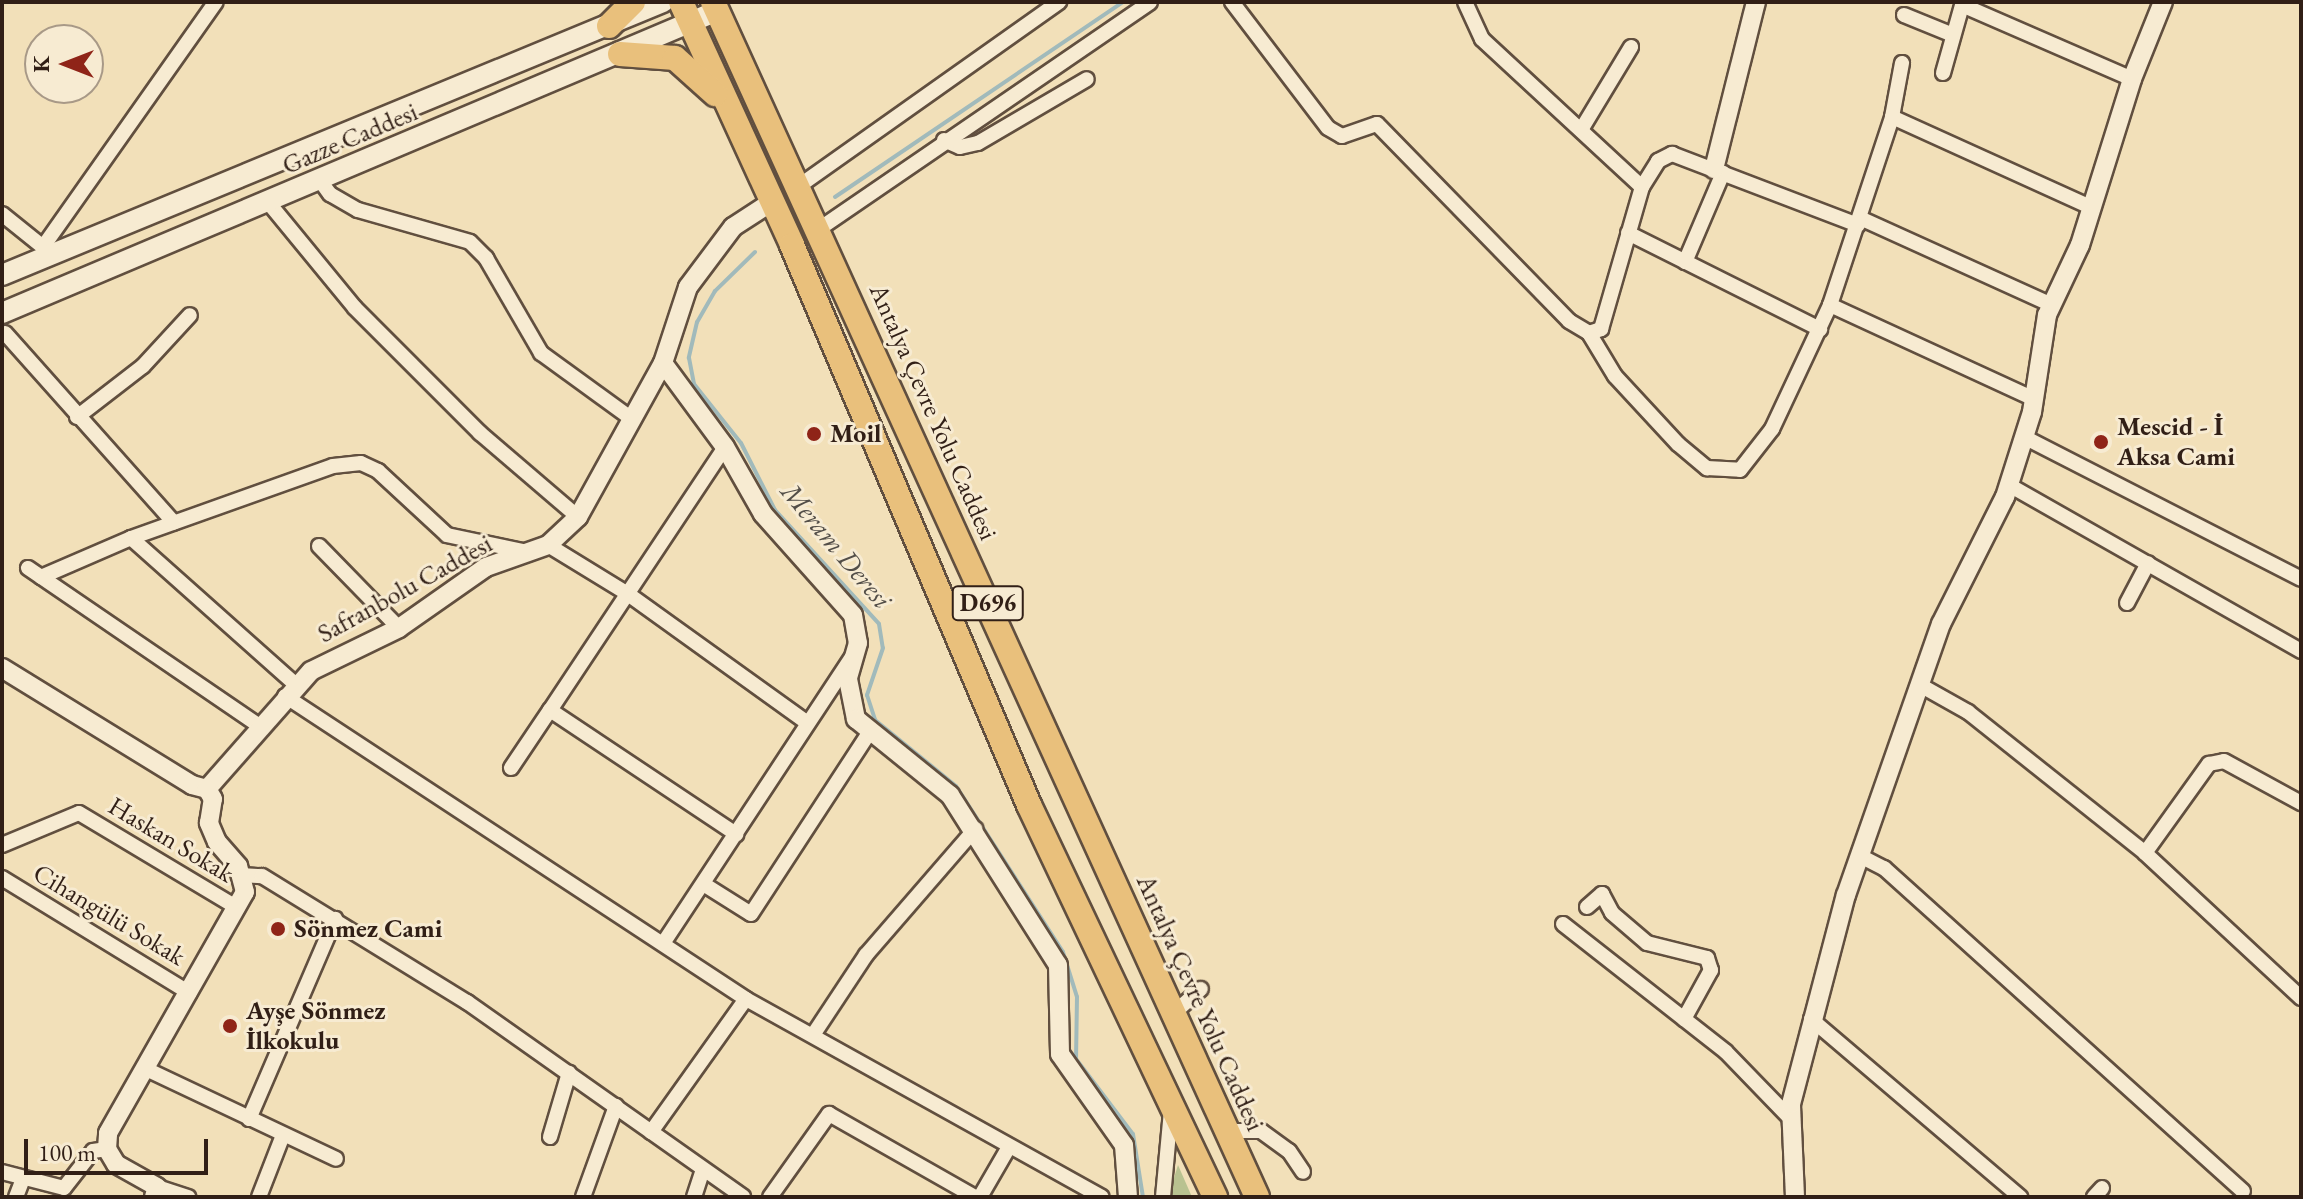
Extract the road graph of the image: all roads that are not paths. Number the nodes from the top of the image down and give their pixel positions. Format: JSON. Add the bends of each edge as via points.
{"nodes":[{"id":1,"x":216,"y":2,"type":"edge"},
{"id":2,"x":633,"y":2,"type":"edge"},
{"id":3,"x":663,"y":2,"type":"edge"},
{"id":4,"x":1059,"y":2,"type":"edge"},
{"id":5,"x":1150,"y":2,"type":"edge"},
{"id":6,"x":1232,"y":2,"type":"edge"},
{"id":7,"x":1465,"y":2,"type":"edge"},
{"id":8,"x":1756,"y":2,"type":"edge"},
{"id":9,"x":2163,"y":2,"type":"edge"},
{"id":10,"x":1962,"y":3,"type":"edge"},
{"id":11,"x":715,"y":6,"type":"edge"},
{"id":12,"x":686,"y":12,"type":"edge"},
{"id":13,"x":1904,"y":15,"type":"dead end"},
{"id":14,"x":609,"y":26,"type":"junction"},
{"id":15,"x":1953,"y":35,"type":"junction"},
{"id":16,"x":1631,"y":47,"type":"dead end"},
{"id":17,"x":620,"y":54,"type":"junction"},
{"id":18,"x":1902,"y":63,"type":"dead end"},
{"id":19,"x":1943,"y":73,"type":"dead end"},
{"id":20,"x":1087,"y":79,"type":"dead end"},
{"id":21,"x":2132,"y":79,"type":"junction"},
{"id":22,"x":733,"y":116,"type":"junction"},
{"id":23,"x":1892,"y":117,"type":"junction"},
{"id":24,"x":1581,"y":130,"type":"junction"},
{"id":25,"x":944,"y":140,"type":"junction"},
{"id":26,"x":1718,"y":171,"type":"junction"},
{"id":27,"x":319,"y":179,"type":"junction"},
{"id":28,"x":799,"y":186,"type":"junction"},
{"id":29,"x":1642,"y":187,"type":"junction"},
{"id":30,"x":773,"y":201,"type":"junction"},
{"id":31,"x":268,"y":202,"type":"junction"},
{"id":32,"x":2090,"y":207,"type":"junction"},
{"id":33,"x":2,"y":214,"type":"edge"},
{"id":34,"x":1859,"y":221,"type":"junction"},
{"id":35,"x":819,"y":229,"type":"junction"},
{"id":36,"x":1628,"y":233,"type":"junction"},
{"id":37,"x":47,"y":249,"type":"junction"},
{"id":38,"x":1685,"y":262,"type":"junction"},
{"id":39,"x":2,"y":275,"type":"edge"},
{"id":40,"x":1830,"y":305,"type":"junction"},
{"id":41,"x":2052,"y":305,"type":"junction"},
{"id":42,"x":190,"y":315,"type":"dead end"},
{"id":43,"x":4,"y":323,"type":"edge"},
{"id":44,"x":1820,"y":329,"type":"junction"},
{"id":45,"x":1589,"y":333,"type":"junction"},
{"id":46,"x":663,"y":363,"type":"junction"},
{"id":47,"x":2034,"y":399,"type":"junction"},
{"id":48,"x":77,"y":417,"type":"junction"},
{"id":49,"x":632,"y":419,"type":"junction"},
{"id":50,"x":2024,"y":437,"type":"junction"},
{"id":51,"x":725,"y":447,"type":"junction"},
{"id":52,"x":2009,"y":485,"type":"junction"},
{"id":53,"x":578,"y":517,"type":"junction"},
{"id":54,"x":174,"y":523,"type":"junction"},
{"id":55,"x":131,"y":538,"type":"junction"},
{"id":56,"x":548,"y":545,"type":"junction"},
{"id":57,"x":319,"y":546,"type":"dead end"},
{"id":58,"x":529,"y":552,"type":"junction"},
{"id":59,"x":2148,"y":563,"type":"junction"},
{"id":60,"x":28,"y":568,"type":"dead end"},
{"id":61,"x":41,"y":577,"type":"junction"},
{"id":62,"x":2301,"y":579,"type":"edge"},
{"id":63,"x":628,"y":594,"type":"junction"},
{"id":64,"x":2127,"y":603,"type":"dead end"},
{"id":65,"x":399,"y":628,"type":"junction"},
{"id":66,"x":2301,"y":651,"type":"edge"},
{"id":67,"x":851,"y":658,"type":"junction"},
{"id":68,"x":2,"y":668,"type":"edge"},
{"id":69,"x":1920,"y":685,"type":"junction"},
{"id":70,"x":290,"y":690,"type":"junction"},
{"id":71,"x":550,"y":710,"type":"junction"},
{"id":72,"x":806,"y":722,"type":"junction"},
{"id":73,"x":261,"y":727,"type":"junction"},
{"id":74,"x":869,"y":733,"type":"junction"},
{"id":75,"x":511,"y":768,"type":"dead end"},
{"id":76,"x":207,"y":789,"type":"junction"},
{"id":77,"x":2301,"y":803,"type":"edge"},
{"id":78,"x":975,"y":829,"type":"junction"},
{"id":79,"x":736,"y":834,"type":"junction"},
{"id":80,"x":2,"y":845,"type":"edge"},
{"id":81,"x":2145,"y":853,"type":"junction"},
{"id":82,"x":1860,"y":856,"type":"junction"},
{"id":83,"x":240,"y":875,"type":"junction"},
{"id":84,"x":2,"y":878,"type":"edge"},
{"id":85,"x":705,"y":885,"type":"junction"},
{"id":86,"x":1587,"y":907,"type":"dead end"},
{"id":87,"x":238,"y":908,"type":"junction"},
{"id":88,"x":335,"y":919,"type":"junction"},
{"id":89,"x":1563,"y":924,"type":"dead end"},
{"id":90,"x":664,"y":942,"type":"junction"},
{"id":91,"x":1201,"y":989,"type":"dead end"},
{"id":92,"x":190,"y":993,"type":"junction"},
{"id":93,"x":2301,"y":998,"type":"edge"},
{"id":94,"x":746,"y":999,"type":"junction"},
{"id":95,"x":1174,"y":1013,"type":"junction"},
{"id":96,"x":1684,"y":1019,"type":"junction"},
{"id":97,"x":1811,"y":1019,"type":"junction"},
{"id":98,"x":813,"y":1035,"type":"junction"},
{"id":99,"x":146,"y":1069,"type":"junction"},
{"id":100,"x":569,"y":1073,"type":"junction"},
{"id":101,"x":1171,"y":1104,"type":"junction"},
{"id":102,"x":616,"y":1106,"type":"junction"},
{"id":103,"x":249,"y":1119,"type":"junction"},
{"id":104,"x":1791,"y":1119,"type":"junction"},
{"id":105,"x":1228,"y":1131,"type":"junction"},
{"id":106,"x":651,"y":1132,"type":"junction"},
{"id":107,"x":283,"y":1135,"type":"junction"},
{"id":108,"x":550,"y":1137,"type":"dead end"},
{"id":109,"x":1009,"y":1147,"type":"junction"},
{"id":110,"x":107,"y":1149,"type":"junction"},
{"id":111,"x":336,"y":1159,"type":"dead end"},
{"id":112,"x":703,"y":1170,"type":"junction"},
{"id":113,"x":2,"y":1172,"type":"edge"},
{"id":114,"x":1303,"y":1172,"type":"dead end"},
{"id":115,"x":23,"y":1179,"type":"junction"},
{"id":116,"x":2243,"y":1191,"type":"dead end"},
{"id":117,"x":156,"y":1192,"type":"edge"},
{"id":118,"x":16,"y":1197,"type":"edge"},
{"id":119,"x":188,"y":1197,"type":"edge"},
{"id":120,"x":259,"y":1197,"type":"edge"},
{"id":121,"x":583,"y":1197,"type":"edge"},
{"id":122,"x":694,"y":1197,"type":"edge"},
{"id":123,"x":743,"y":1197,"type":"edge"},
{"id":124,"x":770,"y":1197,"type":"edge"},
{"id":125,"x":977,"y":1197,"type":"edge"},
{"id":126,"x":1102,"y":1197,"type":"edge"},
{"id":127,"x":1128,"y":1197,"type":"edge"},
{"id":128,"x":1163,"y":1197,"type":"edge"},
{"id":129,"x":1215,"y":1197,"type":"edge"},
{"id":130,"x":1257,"y":1197,"type":"edge"},
{"id":131,"x":1795,"y":1197,"type":"edge"},
{"id":132,"x":2020,"y":1197,"type":"edge"}],
"edges":[{"from":1,"to":37,"type":"street"},
{"from":2,"to":14,"type":"highway"},
{"from":3,"to":14,"type":"main road","name":"Gazze Caddesi"},
{"from":4,"to":28,"type":"street"},
{"from":5,"to":25,"type":"street"},
{"from":6,"to":45,"type":"street","via":[[1328,128],[1342,136],[1377,124],[1525,278]]},
{"from":7,"to":24,"type":"street","via":[[1482,39]]},
{"from":8,"to":26,"type":"street"},
{"from":9,"to":21,"type":"street"},
{"from":10,"to":15,"type":"street"},
{"from":10,"to":21,"type":"street"},
{"from":11,"to":12,"type":"main road","name":"Gazze Caddesi"},
{"from":11,"to":28,"type":"highway","name":"Antalya Çevre Yolu Caddesi","number":"D696"},
{"from":12,"to":17,"type":"main road","name":"Gazze Caddesi"},
{"from":12,"to":22,"type":"highway","number":"D696"},
{"from":13,"to":15,"type":"street"},
{"from":14,"to":37,"type":"main road","name":"Gazze Caddesi"},
{"from":15,"to":19,"type":"street"},
{"from":16,"to":24,"type":"street"},
{"from":17,"to":22,"type":"highway","via":[[675,58],[708,84]]},
{"from":17,"to":27,"type":"main road","name":"Gazze Caddesi"},
{"from":18,"to":23,"type":"street"},
{"from":20,"to":25,"type":"street","via":[[978,143],[960,147]]},
{"from":21,"to":32,"type":"street","via":[[2114,150]]},
{"from":22,"to":30,"type":"highway","number":"D696"},
{"from":23,"to":32,"type":"street"},
{"from":23,"to":34,"type":"street"},
{"from":24,"to":29,"type":"street"},
{"from":25,"to":35,"type":"street"},
{"from":26,"to":29,"type":"street","via":[[1672,154],[1658,161]]},
{"from":26,"to":34,"type":"street"},
{"from":26,"to":38,"type":"street"},
{"from":27,"to":31,"type":"main road","name":"Gazze Caddesi"},
{"from":27,"to":49,"type":"street","via":[[330,194],[358,210],[470,242],[486,258],[541,353]]},
{"from":28,"to":35,"type":"highway","name":"Antalya Çevre Yolu Caddesi","number":"D696"},
{"from":29,"to":36,"type":"street"},
{"from":30,"to":46,"type":"street","name":"Safranbolu Caddesi","via":[[733,227],[701,267],[675,316]]},
{"from":30,"to":101,"type":"highway","number":"D696","via":[[1029,805]]},
{"from":31,"to":43,"type":"main road","name":"Gazze Caddesi"},
{"from":31,"to":53,"type":"street","via":[[366,318],[480,433]]},
{"from":32,"to":41,"type":"street","via":[[2080,245]]},
{"from":33,"to":37,"type":"street"},
{"from":34,"to":40,"type":"street"},
{"from":34,"to":41,"type":"street"},
{"from":35,"to":95,"type":"highway","name":"Antalya Çevre Yolu Caddesi","number":"D696"},
{"from":36,"to":38,"type":"street"},
{"from":36,"to":45,"type":"street","via":[[1601,329]]},
{"from":37,"to":39,"type":"main road","name":"Gazze Caddesi"},
{"from":38,"to":44,"type":"street"},
{"from":40,"to":44,"type":"street"},
{"from":40,"to":47,"type":"street"},
{"from":41,"to":47,"type":"street"},
{"from":42,"to":48,"type":"street","via":[[143,366]]},
{"from":43,"to":48,"type":"street"},
{"from":44,"to":45,"type":"street","via":[[1772,429],[1740,470],[1725,472],[1707,468],[1678,444],[1615,376]]},
{"from":46,"to":49,"type":"street","name":"Safranbolu Caddesi"},
{"from":46,"to":51,"type":"street"},
{"from":47,"to":50,"type":"street"},
{"from":48,"to":54,"type":"street"},
{"from":49,"to":53,"type":"street","name":"Safranbolu Caddesi"},
{"from":50,"to":52,"type":"street"},
{"from":50,"to":62,"type":"street"},
{"from":51,"to":63,"type":"street"},
{"from":51,"to":67,"type":"street","via":[[763,514],[853,615],[858,643]]},
{"from":52,"to":59,"type":"street"},
{"from":52,"to":69,"type":"street","via":[[1941,624]]},
{"from":53,"to":56,"type":"street","name":"Safranbolu Caddesi"},
{"from":54,"to":55,"type":"street"},
{"from":54,"to":58,"type":"street","via":[[333,466],[361,463],[378,471],[447,535]]},
{"from":55,"to":61,"type":"street"},
{"from":55,"to":70,"type":"street"},
{"from":56,"to":58,"type":"street","name":"Safranbolu Caddesi"},
{"from":56,"to":63,"type":"street"},
{"from":57,"to":65,"type":"street"},
{"from":58,"to":65,"type":"street","name":"Safranbolu Caddesi","via":[[486,567]]},
{"from":59,"to":64,"type":"street"},
{"from":59,"to":66,"type":"street"},
{"from":60,"to":61,"type":"street"},
{"from":61,"to":73,"type":"street"},
{"from":63,"to":71,"type":"street"},
{"from":63,"to":72,"type":"street"},
{"from":65,"to":70,"type":"street","name":"Safranbolu Caddesi"},
{"from":67,"to":72,"type":"street"},
{"from":67,"to":74,"type":"street","via":[[849,699]]},
{"from":68,"to":76,"type":"street"},
{"from":69,"to":81,"type":"street","via":[[1968,712]]},
{"from":69,"to":82,"type":"street"},
{"from":70,"to":73,"type":"street","name":"Safranbolu Caddesi"},
{"from":70,"to":90,"type":"street"},
{"from":71,"to":75,"type":"street"},
{"from":71,"to":79,"type":"street"},
{"from":72,"to":79,"type":"street"},
{"from":73,"to":76,"type":"street","name":"Safranbolu Caddesi"},
{"from":74,"to":78,"type":"street","via":[[926,771]]},
{"from":74,"to":85,"type":"street","via":[[751,914]]},
{"from":76,"to":83,"type":"street","via":[[213,799],[209,823]]},
{"from":77,"to":81,"type":"street","via":[[2224,761],[2209,764]]},
{"from":78,"to":98,"type":"street","via":[[866,955]]},
{"from":78,"to":127,"type":"street","via":[[1058,965],[1060,1054],[1124,1145]]},
{"from":79,"to":85,"type":"street"},
{"from":80,"to":87,"type":"street","name":"Haskan Sokak","via":[[79,813]]},
{"from":81,"to":93,"type":"street"},
{"from":82,"to":97,"type":"street"},
{"from":82,"to":116,"type":"street","via":[[1884,868]]},
{"from":83,"to":87,"type":"street","via":[[245,892]]},
{"from":83,"to":88,"type":"street","via":[[262,876]]},
{"from":84,"to":92,"type":"street","name":"Cihangülü Sokak"},
{"from":85,"to":90,"type":"street"},
{"from":86,"to":96,"type":"street","via":[[1602,894],[1612,913],[1647,943],[1707,958],[1711,970]]},
{"from":87,"to":92,"type":"street"},
{"from":88,"to":100,"type":"street"},
{"from":88,"to":103,"type":"street"},
{"from":89,"to":96,"type":"street"},
{"from":90,"to":94,"type":"street"},
{"from":91,"to":95,"type":"street"},
{"from":92,"to":99,"type":"street"},
{"from":94,"to":98,"type":"street"},
{"from":94,"to":106,"type":"street"},
{"from":95,"to":105,"type":"highway","name":"Antalya Çevre Yolu Caddesi","number":"D696"},
{"from":96,"to":104,"type":"street","via":[[1757,1081]]},
{"from":97,"to":104,"type":"street"},
{"from":97,"to":132,"type":"street"},
{"from":98,"to":109,"type":"street"},
{"from":99,"to":103,"type":"street"},
{"from":99,"to":110,"type":"street","via":[[108,1133]]},
{"from":100,"to":102,"type":"street"},
{"from":100,"to":108,"type":"street"},
{"from":101,"to":128,"type":"street"},
{"from":101,"to":129,"type":"highway","number":"D696"},
{"from":102,"to":106,"type":"street"},
{"from":102,"to":121,"type":"street"},
{"from":103,"to":107,"type":"street"},
{"from":104,"to":131,"type":"street"},
{"from":105,"to":114,"type":"street","via":[[1261,1131],[1289,1151]]},
{"from":105,"to":130,"type":"highway","name":"Antalya Çevre Yolu Caddesi","number":"D696"},
{"from":106,"to":112,"type":"street"},
{"from":107,"to":111,"type":"street"},
{"from":107,"to":120,"type":"street"},
{"from":109,"to":125,"type":"street"},
{"from":109,"to":126,"type":"street"},
{"from":110,"to":115,"type":"street","via":[[93,1151],[64,1188]]},
{"from":110,"to":117,"type":"street","via":[[116,1164]]},
{"from":112,"to":122,"type":"street"},
{"from":112,"to":123,"type":"street"},
{"from":113,"to":115,"type":"street"},
{"from":115,"to":118,"type":"street"},
{"from":117,"to":119,"type":"street"},
{"from":124,"to":125,"type":"street","via":[[829,1114]]}]}
